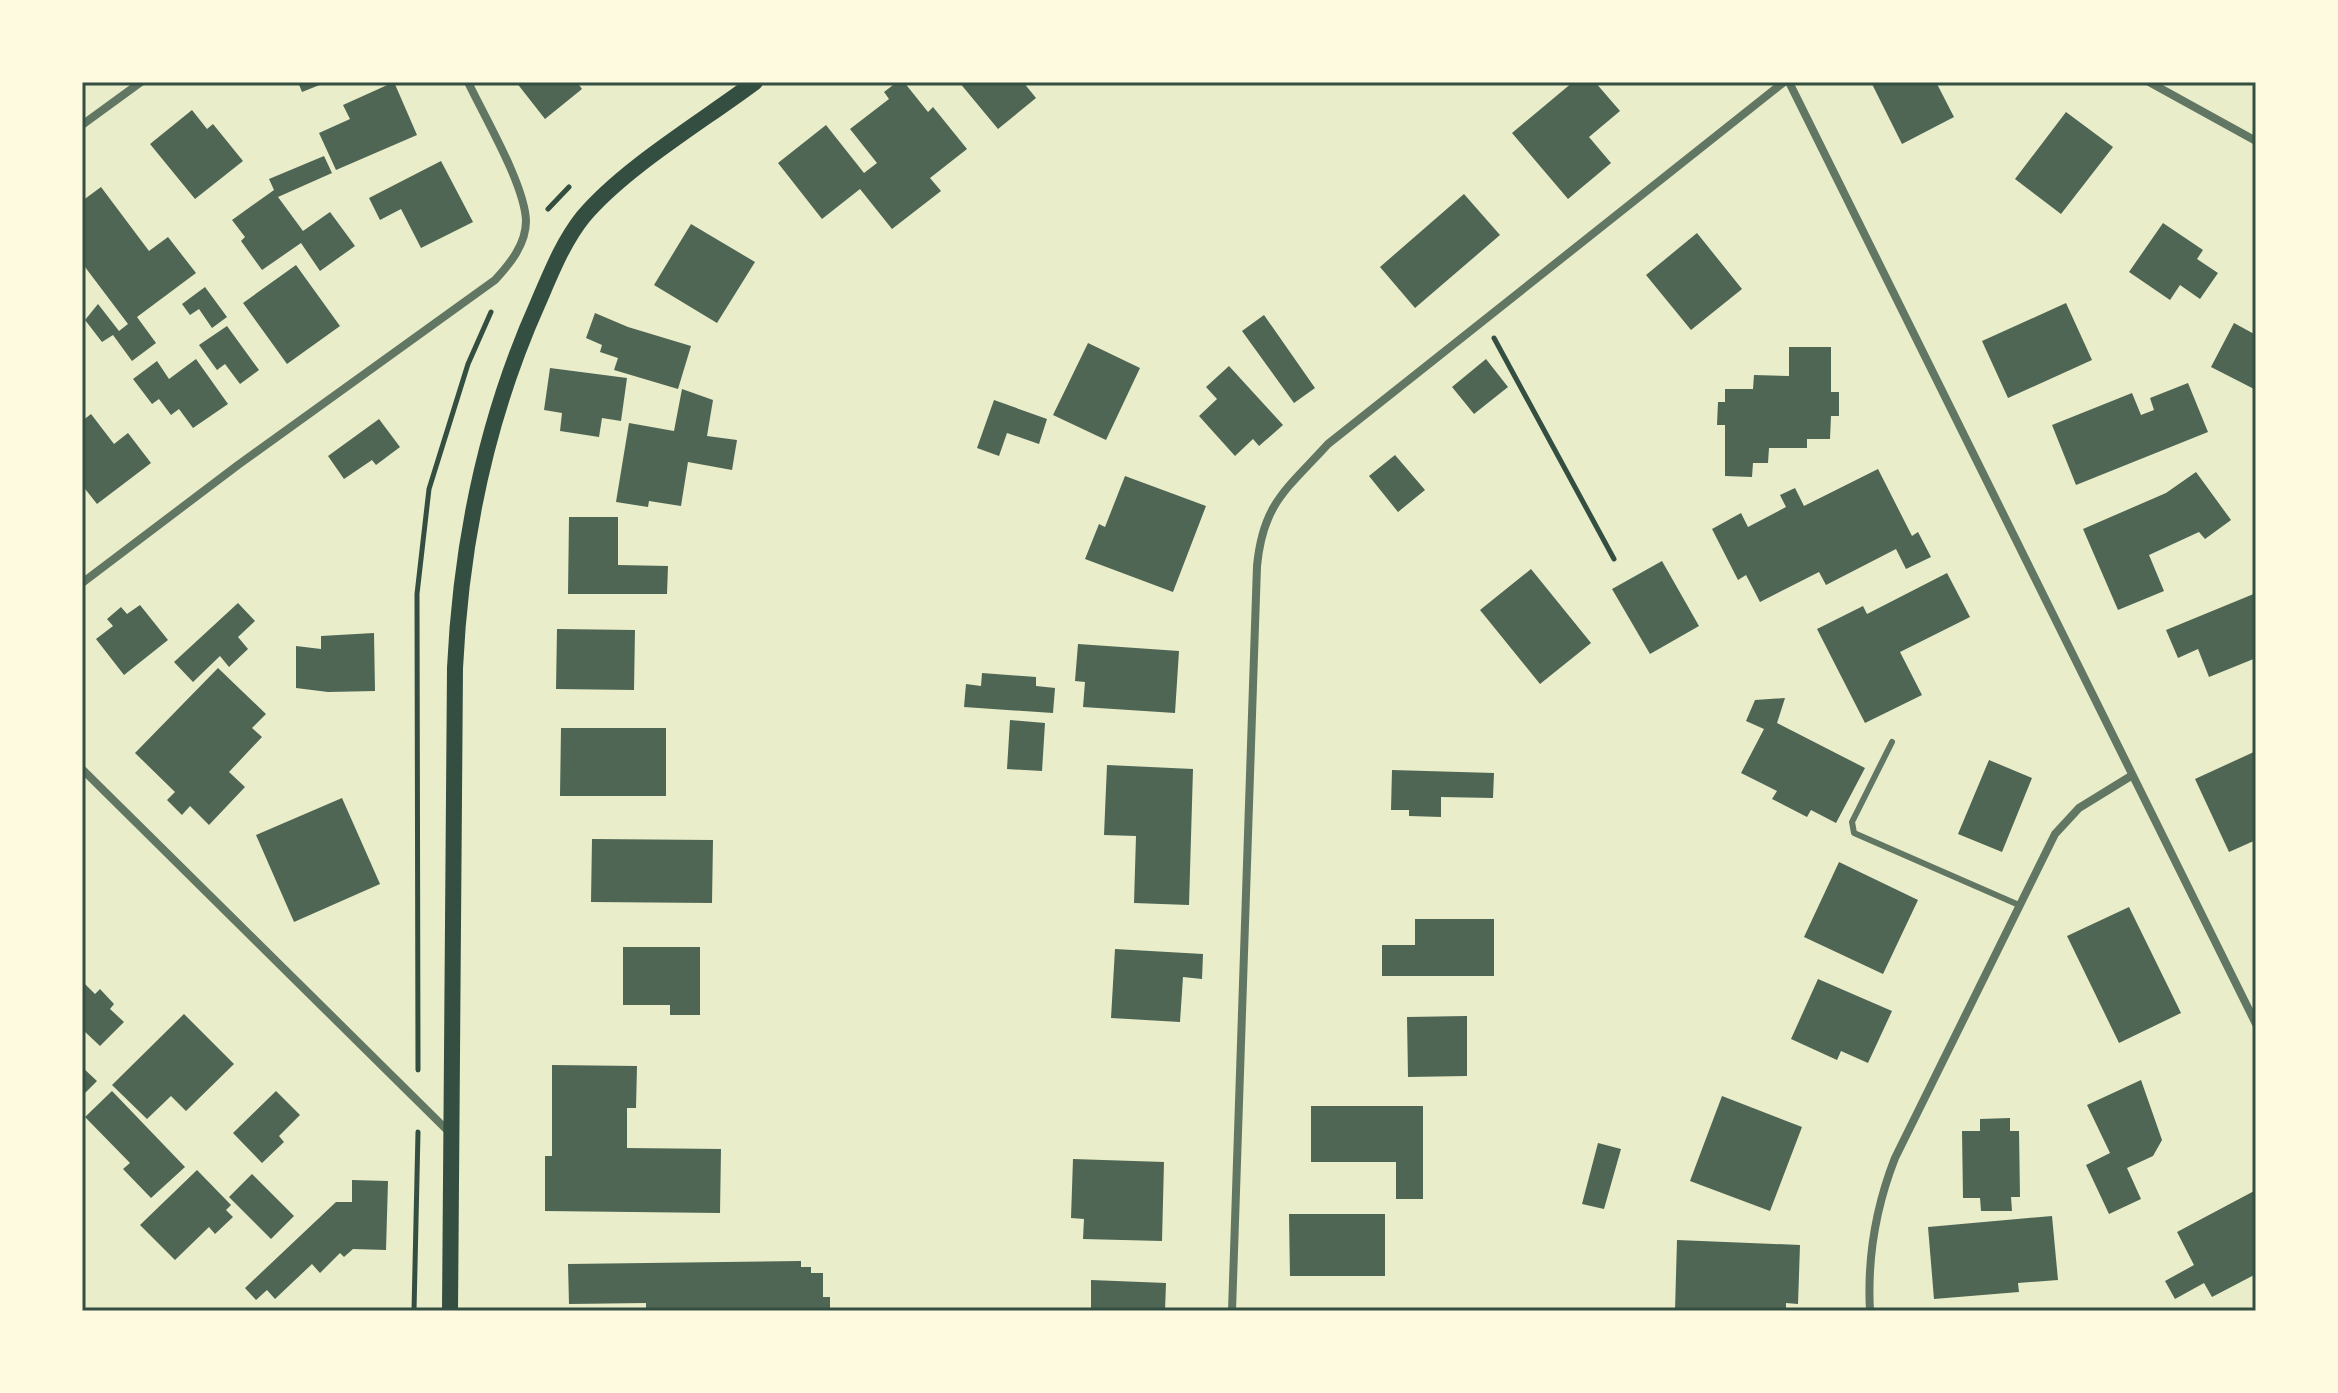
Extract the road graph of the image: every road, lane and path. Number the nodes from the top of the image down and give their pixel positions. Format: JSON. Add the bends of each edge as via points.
{"nodes":[{"id":1,"x":141,"y":82,"type":"edge"},
{"id":2,"x":468,"y":82,"type":"edge"},
{"id":3,"x":755,"y":82,"type":"edge"},
{"id":4,"x":1786,"y":82,"type":"edge"},
{"id":5,"x":2149,"y":82,"type":"edge"},
{"id":6,"x":82,"y":125,"type":"edge"},
{"id":7,"x":2256,"y":141,"type":"edge"},
{"id":8,"x":1500,"y":350,"type":"dead end"},
{"id":9,"x":1614,"y":559,"type":"dead end"},
{"id":10,"x":82,"y":583,"type":"edge"},
{"id":11,"x":1892,"y":742,"type":"dead end"},
{"id":12,"x":82,"y":769,"type":"edge"},
{"id":13,"x":2131,"y":776,"type":"junction"},
{"id":14,"x":2019,"y":905,"type":"junction"},
{"id":15,"x":2256,"y":1024,"type":"edge"},
{"id":16,"x":453,"y":1136,"type":"junction"},
{"id":17,"x":450,"y":1311,"type":"edge"},
{"id":18,"x":1232,"y":1311,"type":"edge"},
{"id":19,"x":1870,"y":1311,"type":"edge"}],
"edges":[{"from":1,"to":6,"type":"street"},
{"from":2,"to":10,"type":"street","via":[[517,188],[526,221],[516,258],[495,280]]},
{"from":3,"to":16,"type":"main road","via":[[619,183],[585,216],[553,269],[503,391],[467,527],[458,594]]},
{"from":4,"to":13,"type":"street"},
{"from":4,"to":18,"type":"street","via":[[1328,444],[1265,518],[1257,566]]},
{"from":5,"to":7,"type":"street"},
{"from":8,"to":9,"type":"path"},
{"from":11,"to":14,"type":"lane","via":[[1852,822],[1854,833]]},
{"from":12,"to":16,"type":"street"},
{"from":13,"to":14,"type":"street","via":[[2079,808],[2055,834]]},
{"from":13,"to":15,"type":"street"},
{"from":14,"to":19,"type":"street","via":[[1882,1193],[1871,1239]]},
{"from":16,"to":17,"type":"main road"}]}
